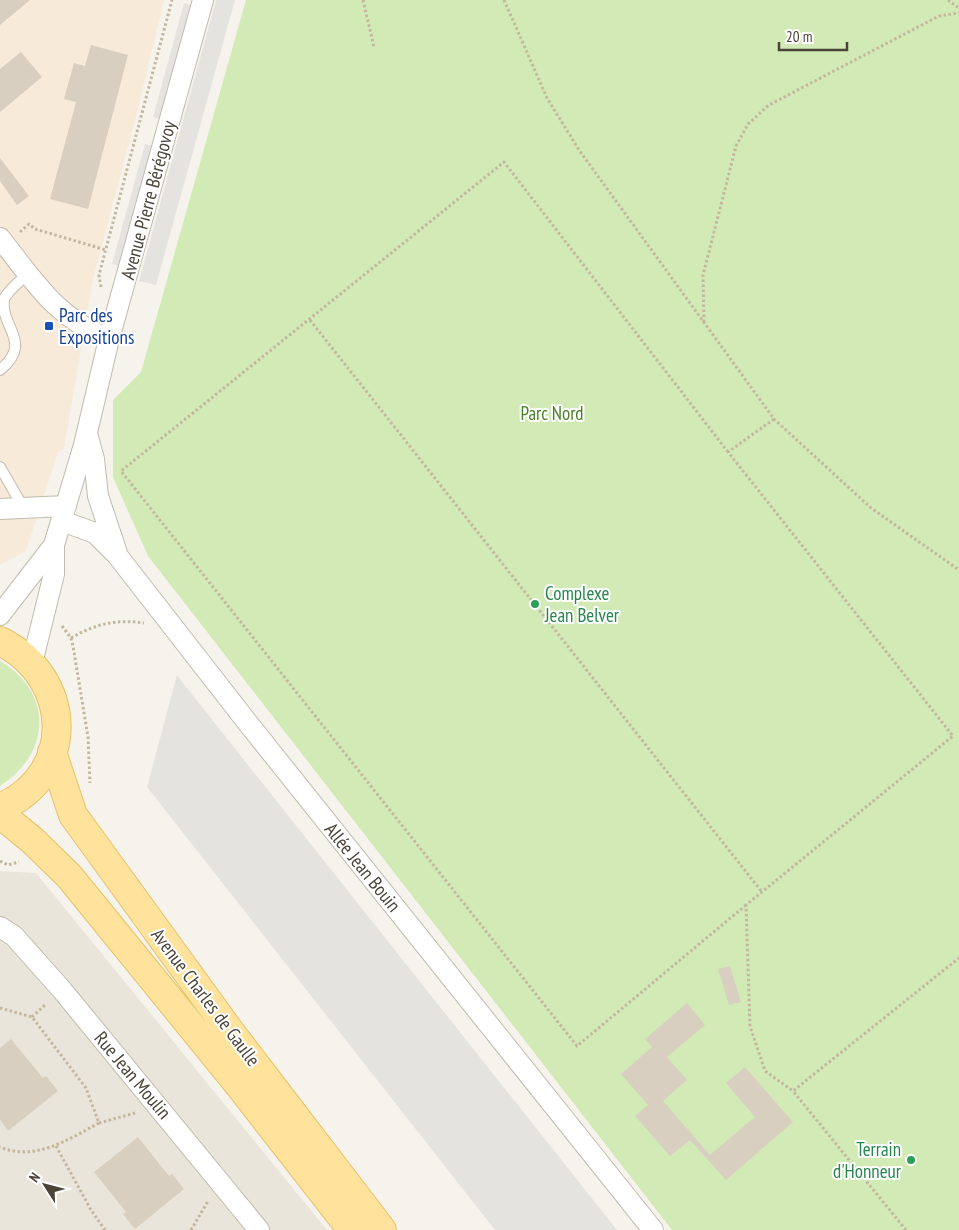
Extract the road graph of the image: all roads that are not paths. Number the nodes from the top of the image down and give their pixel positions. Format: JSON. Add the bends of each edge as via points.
{"nodes":[{"id":1,"x":202,"y":0,"type":"edge"},
{"id":2,"x":8,"y":236,"type":"edge"},
{"id":3,"x":28,"y":274,"type":"junction"},
{"id":4,"x":109,"y":339,"type":"junction"},
{"id":5,"x":0,"y":370,"type":"edge"},
{"id":6,"x":87,"y":432,"type":"junction"},
{"id":7,"x":0,"y":467,"type":"edge"},
{"id":8,"x":23,"y":507,"type":"junction"},
{"id":9,"x":0,"y":509,"type":"edge"},
{"id":10,"x":64,"y":514,"type":"junction"},
{"id":11,"x":54,"y":544,"type":"junction"},
{"id":12,"x":118,"y":555,"type":"junction"},
{"id":13,"x":0,"y":615,"type":"edge"},
{"id":14,"x":0,"y":641,"type":"edge"},
{"id":15,"x":32,"y":663,"type":"junction"},
{"id":16,"x":52,"y":752,"type":"junction"},
{"id":17,"x":0,"y":808,"type":"edge"},
{"id":18,"x":0,"y":814,"type":"edge"},
{"id":19,"x":0,"y":927,"type":"edge"},
{"id":20,"x":260,"y":1230,"type":"edge"},
{"id":21,"x":352,"y":1230,"type":"edge"},
{"id":22,"x":382,"y":1230,"type":"edge"},
{"id":23,"x":653,"y":1230,"type":"edge"}],
"edges":[{"from":1,"to":4,"type":"street","name":"Avenue Pierre Bérégovoy"},
{"from":2,"to":3,"type":"street"},
{"from":3,"to":4,"type":"street","via":[[69,318]]},
{"from":3,"to":5,"type":"lane","via":[[12,288],[1,308],[14,352]]},
{"from":4,"to":6,"type":"street","name":"Avenue Pierre Bérégovoy"},
{"from":6,"to":10,"type":"street","name":"Avenue Pierre Bérégovoy"},
{"from":6,"to":12,"type":"street","via":[[98,496]]},
{"from":7,"to":8,"type":"lane"},
{"from":8,"to":9,"type":"street"},
{"from":8,"to":10,"type":"street"},
{"from":10,"to":11,"type":"street","name":"Avenue Pierre Bérégovoy"},
{"from":10,"to":12,"type":"street","name":"Allée Jean Bouin","via":[[95,533]]},
{"from":11,"to":13,"type":"street","name":"Avenue Pierre Bérégovoy"},
{"from":11,"to":15,"type":"street","name":"Avenue Pierre Bérégovoy","via":[[54,574]]},
{"from":12,"to":23,"type":"street","name":"Allée Jean Bouin"},
{"from":14,"to":15,"type":"main road"},
{"from":15,"to":16,"type":"main road","via":[[46,682],[54,705],[57,729]]},
{"from":16,"to":17,"type":"main road","via":[[36,782],[24,794]]},
{"from":16,"to":22,"type":"main road","name":"Avenue Charles de Gaulle","via":[[72,815]]},
{"from":18,"to":21,"type":"main road","name":"Avenue Charles de Gaulle","via":[[68,876],[239,1085]]},
{"from":19,"to":20,"type":"street","name":"Rue Jean Moulin","via":[[14,936],[68,998]]}]}
